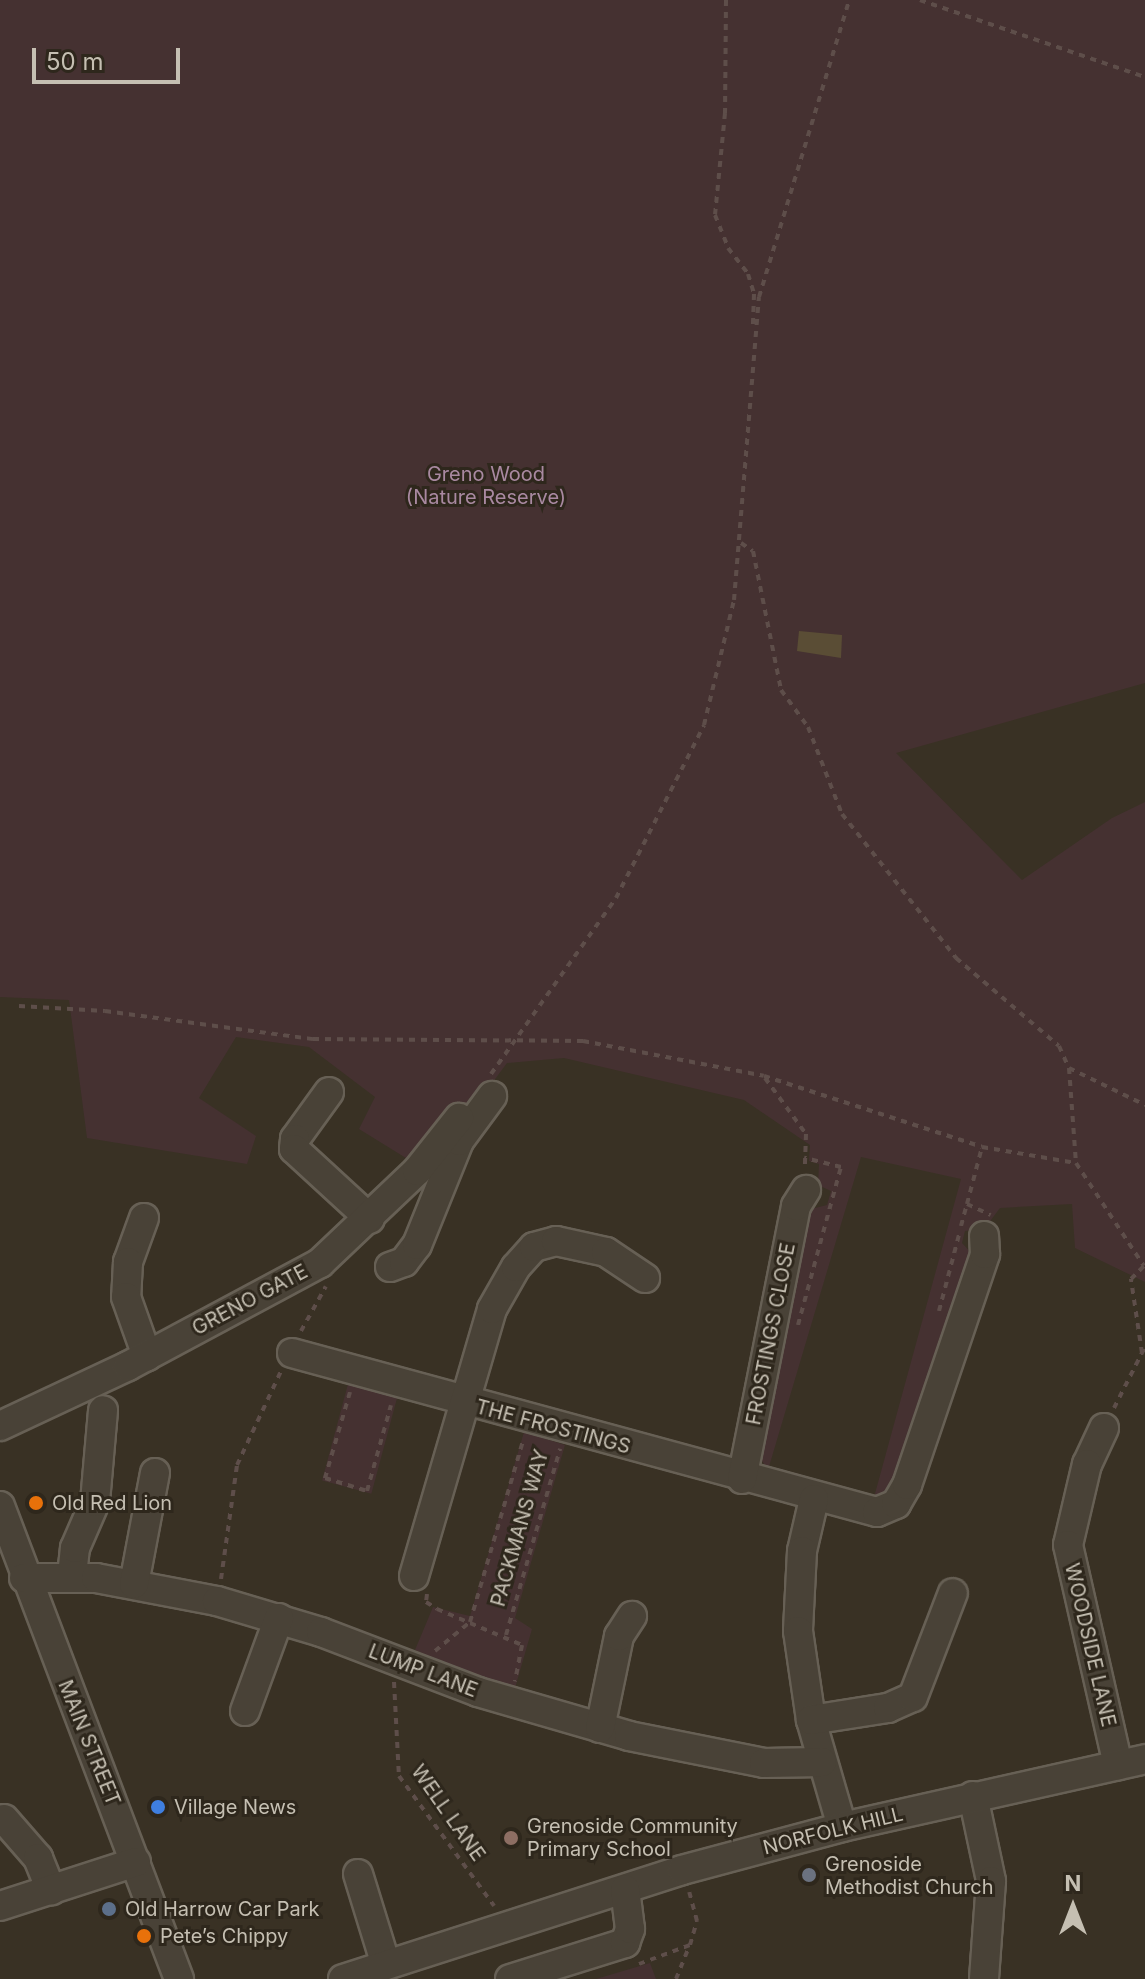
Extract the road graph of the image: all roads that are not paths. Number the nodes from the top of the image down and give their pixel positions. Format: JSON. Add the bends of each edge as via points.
{"nodes":[{"id":1,"x":489,"y":1088,"type":"road end"},
{"id":2,"x":329,"y":1092,"type":"dead end"},
{"id":3,"x":459,"y":1118,"type":"dead end"},
{"id":4,"x":401,"y":1186,"type":"junction"},
{"id":5,"x":806,"y":1190,"type":"road end"},
{"id":6,"x":436,"y":1198,"type":"junction"},
{"id":7,"x":144,"y":1218,"type":"dead end"},
{"id":8,"x":370,"y":1219,"type":"junction"},
{"id":9,"x":984,"y":1236,"type":"dead end"},
{"id":10,"x":390,"y":1267,"type":"dead end"},
{"id":11,"x":645,"y":1278,"type":"dead end"},
{"id":12,"x":292,"y":1353,"type":"road end"},
{"id":13,"x":147,"y":1356,"type":"junction"},
{"id":14,"x":466,"y":1403,"type":"junction"},
{"id":15,"x":103,"y":1410,"type":"dead end"},
{"id":16,"x":0,"y":1426,"type":"edge"},
{"id":17,"x":1104,"y":1428,"type":"road end"},
{"id":18,"x":155,"y":1473,"type":"dead end"},
{"id":19,"x":742,"y":1479,"type":"junction"},
{"id":20,"x":814,"y":1499,"type":"junction"},
{"id":21,"x":0,"y":1506,"type":"edge"},
{"id":22,"x":13,"y":1569,"type":"edge"},
{"id":23,"x":72,"y":1576,"type":"junction"},
{"id":24,"x":414,"y":1576,"type":"road end"},
{"id":25,"x":134,"y":1584,"type":"junction"},
{"id":26,"x":953,"y":1593,"type":"dead end"},
{"id":27,"x":632,"y":1616,"type":"dead end"},
{"id":28,"x":279,"y":1618,"type":"junction"},
{"id":29,"x":245,"y":1711,"type":"dead end"},
{"id":30,"x":811,"y":1720,"type":"junction"},
{"id":31,"x":600,"y":1728,"type":"junction"},
{"id":32,"x":822,"y":1762,"type":"junction"},
{"id":33,"x":1131,"y":1762,"type":"edge"},
{"id":34,"x":973,"y":1796,"type":"junction"},
{"id":35,"x":4,"y":1819,"type":"dead end"},
{"id":36,"x":842,"y":1827,"type":"junction"},
{"id":37,"x":136,"y":1862,"type":"junction"},
{"id":38,"x":358,"y":1874,"type":"dead end"},
{"id":39,"x":625,"y":1889,"type":"junction"},
{"id":40,"x":51,"y":1890,"type":"junction"},
{"id":41,"x":0,"y":1906,"type":"edge"},
{"id":42,"x":386,"y":1965,"type":"junction"},
{"id":43,"x":179,"y":1979,"type":"edge"},
{"id":44,"x":343,"y":1979,"type":"edge"},
{"id":45,"x":510,"y":1979,"type":"edge"},
{"id":46,"x":984,"y":1979,"type":"edge"}],
"edges":[{"from":1,"to":6,"type":"street","via":[[459,1141]]},
{"from":2,"to":8,"type":"street","via":[[295,1139],[294,1149]]},
{"from":3,"to":4,"type":"street","name":"GRENO GATE"},
{"from":4,"to":6,"type":"street"},
{"from":4,"to":8,"type":"street","name":"GRENO GATE"},
{"from":5,"to":19,"type":"street","name":"FROSTINGS CLOSE","via":[[796,1206]]},
{"from":6,"to":10,"type":"street","via":[[417,1245],[404,1262]]},
{"from":7,"to":13,"type":"street","via":[[128,1262],[126,1297]]},
{"from":8,"to":13,"type":"street","name":"GRENO GATE","via":[[320,1263]]},
{"from":9,"to":20,"type":"street","name":"THE FROSTINGS","via":[[985,1254],[912,1470],[889,1509],[865,1512]]},
{"from":11,"to":14,"type":"street","via":[[606,1252],[556,1241],[534,1247],[504,1284],[492,1309]]},
{"from":12,"to":14,"type":"street","name":"THE FROSTINGS"},
{"from":13,"to":16,"type":"street","name":"GRENO GATE"},
{"from":14,"to":19,"type":"street","name":"THE FROSTINGS"},
{"from":14,"to":24,"type":"street"},
{"from":15,"to":23,"type":"street","via":[[95,1502],[75,1548]]},
{"from":17,"to":33,"type":"street","name":"WOODSIDE LANE","via":[[1087,1464],[1068,1545]]},
{"from":18,"to":25,"type":"street"},
{"from":19,"to":20,"type":"street","name":"THE FROSTINGS"},
{"from":20,"to":30,"type":"street","via":[[798,1593]]},
{"from":21,"to":22,"type":"street","name":"MAIN STREET"},
{"from":22,"to":23,"type":"street","name":"LUMP LANE"},
{"from":22,"to":37,"type":"street","name":"MAIN STREET"},
{"from":23,"to":25,"type":"street","name":"LUMP LANE"},
{"from":25,"to":28,"type":"street","name":"LUMP LANE"},
{"from":26,"to":30,"type":"street","via":[[913,1697],[888,1708]]},
{"from":27,"to":31,"type":"street","via":[[619,1636]]},
{"from":28,"to":29,"type":"street"},
{"from":28,"to":31,"type":"street","name":"LUMP LANE","via":[[509,1702]]},
{"from":30,"to":32,"type":"street"},
{"from":31,"to":32,"type":"street","name":"LUMP LANE","via":[[764,1763]]},
{"from":32,"to":36,"type":"street"},
{"from":33,"to":34,"type":"street","name":"NORFOLK HILL"},
{"from":34,"to":36,"type":"street","name":"NORFOLK HILL"},
{"from":34,"to":46,"type":"street","via":[[991,1881]]},
{"from":35,"to":40,"type":"street","via":[[38,1858]]},
{"from":36,"to":39,"type":"street","name":"NORFOLK HILL"},
{"from":37,"to":40,"type":"street"},
{"from":37,"to":43,"type":"street","name":"MAIN STREET"},
{"from":38,"to":42,"type":"street"},
{"from":39,"to":42,"type":"street","name":"NORFOLK HILL"},
{"from":39,"to":45,"type":"street","via":[[630,1929],[625,1943]]},
{"from":40,"to":41,"type":"street"},
{"from":42,"to":44,"type":"street","name":"NORFOLK HILL"}]}
